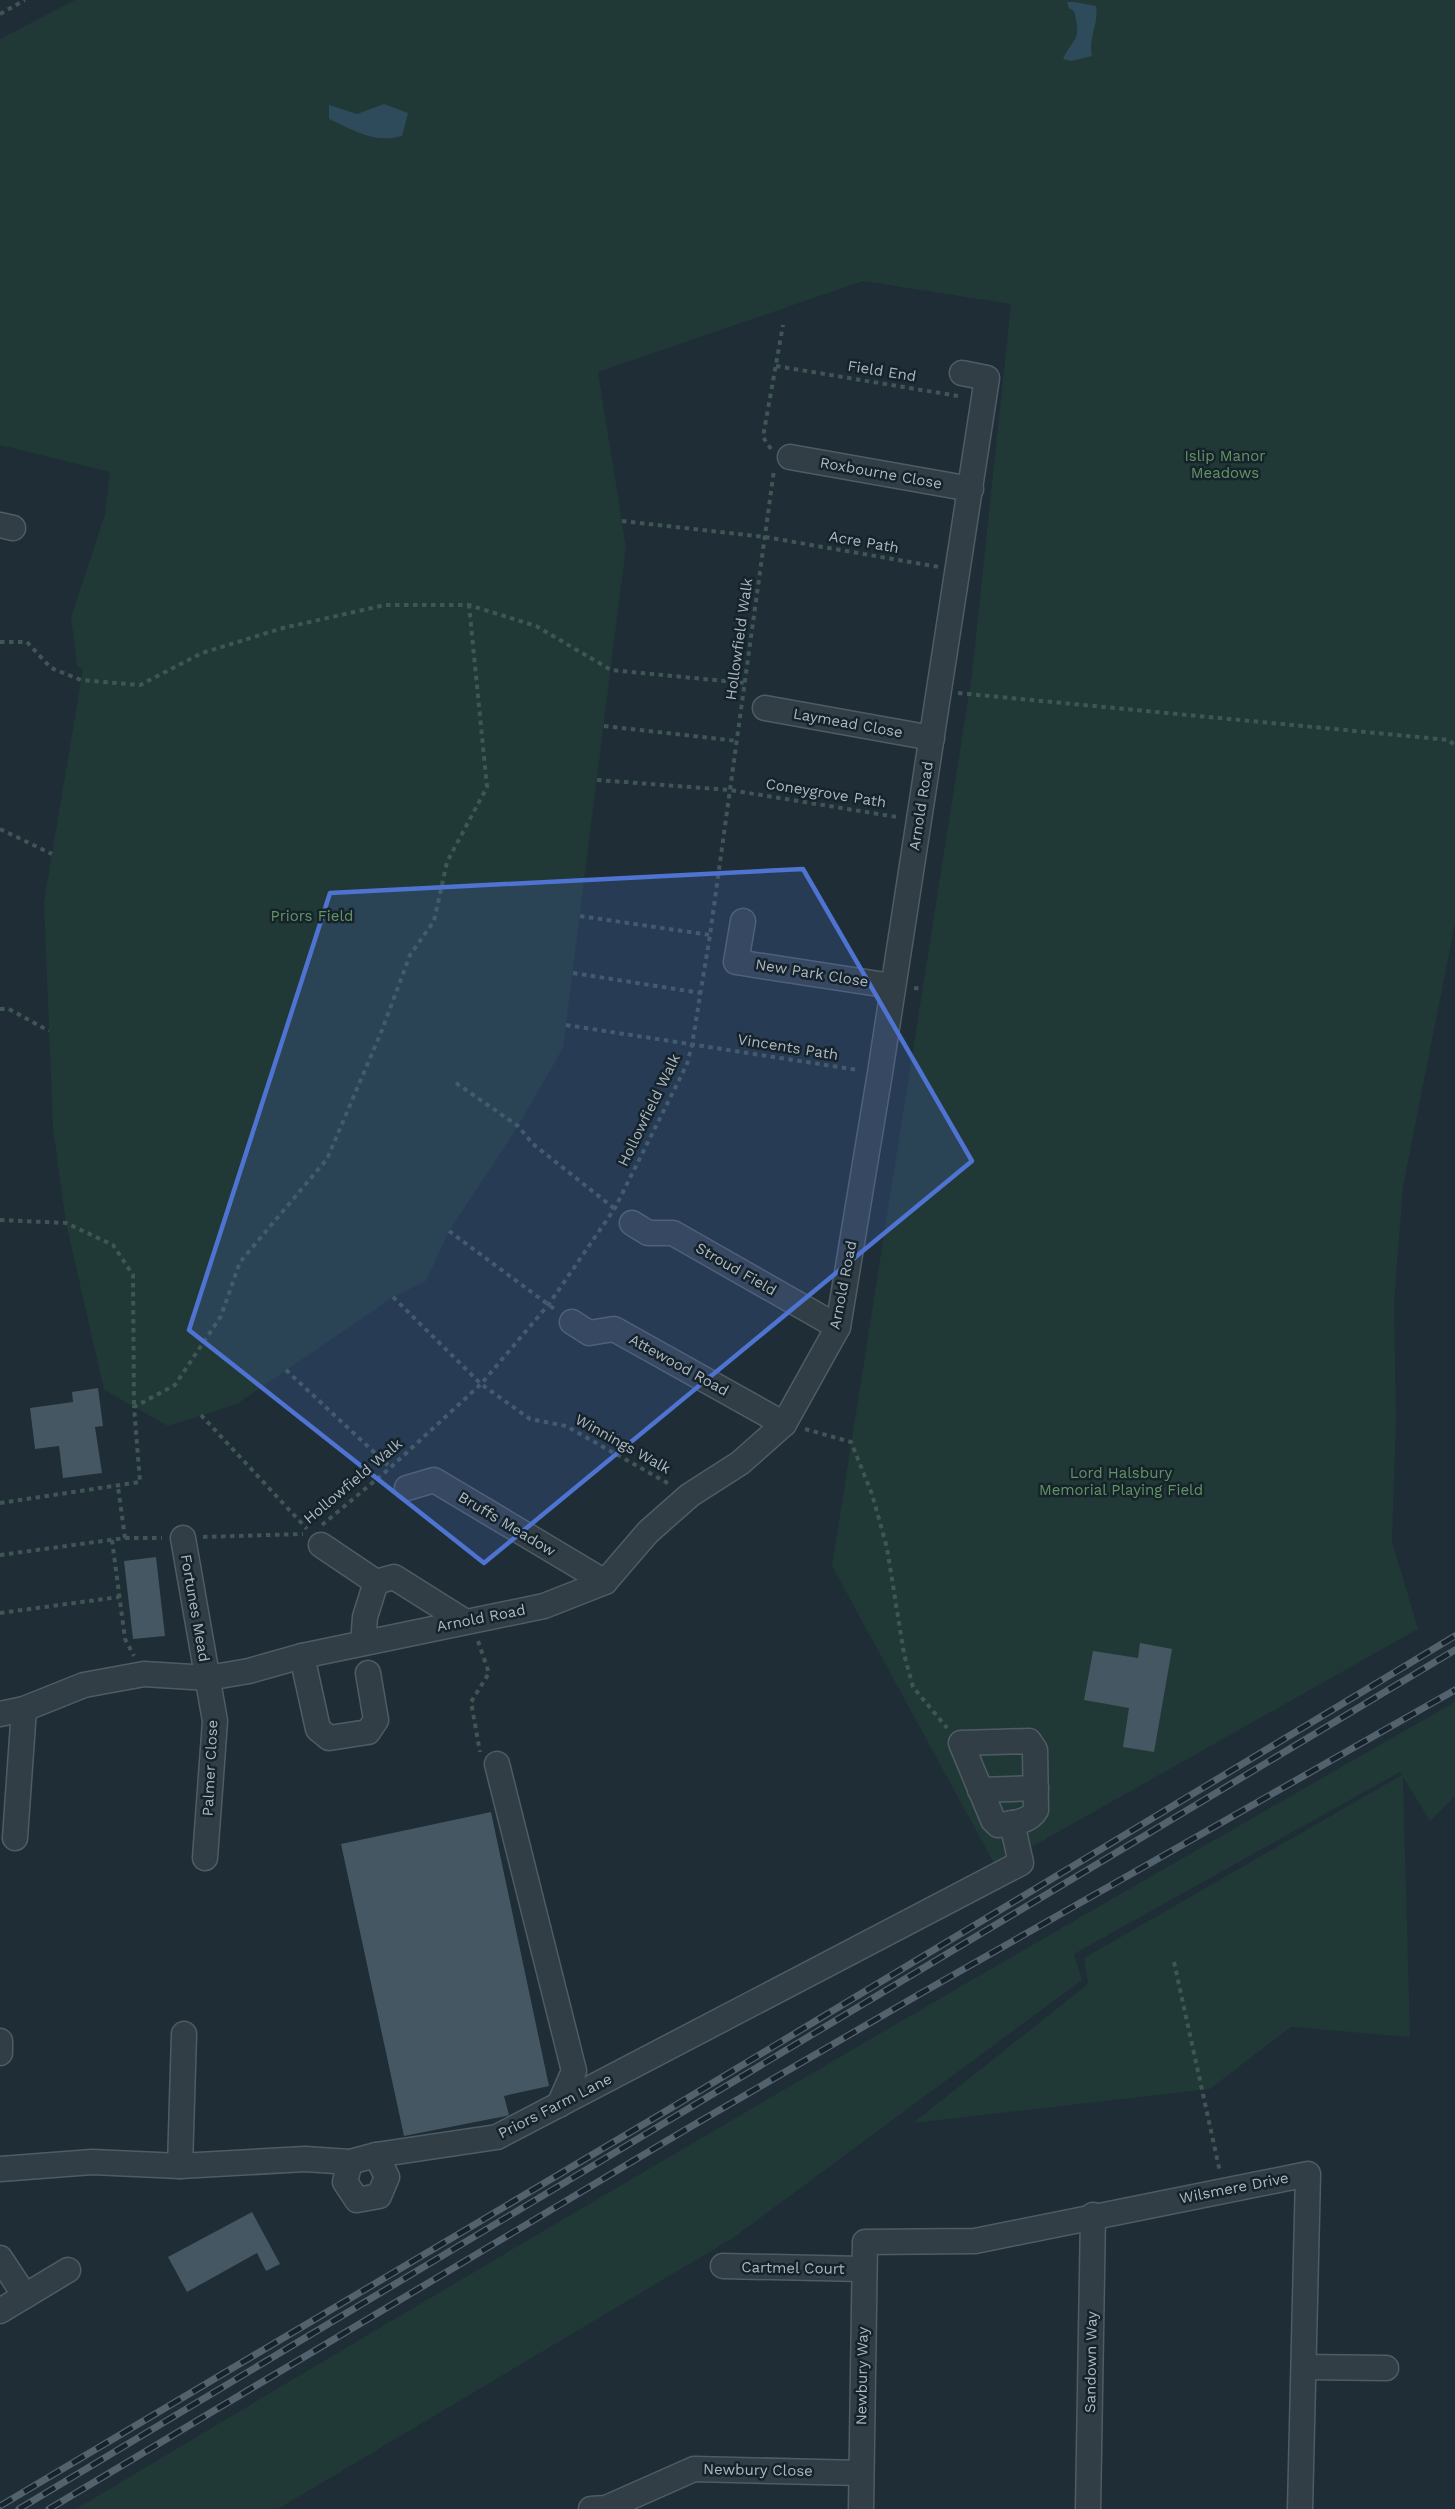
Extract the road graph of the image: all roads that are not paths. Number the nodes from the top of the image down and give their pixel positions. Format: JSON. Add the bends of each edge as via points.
{"nodes":[{"id":1,"x":962,"y":373,"type":"dead end"},
{"id":2,"x":780,"y":460,"type":"road end"},
{"id":3,"x":971,"y":489,"type":"junction"},
{"id":4,"x":765,"y":708,"type":"dead end"},
{"id":5,"x":932,"y":738,"type":"junction"},
{"id":6,"x":743,"y":921,"type":"dead end"},
{"id":7,"x":892,"y":986,"type":"junction"},
{"id":8,"x":624,"y":1216,"type":"road end"},
{"id":9,"x":572,"y":1322,"type":"road end"},
{"id":10,"x":837,"y":1327,"type":"junction"},
{"id":11,"x":784,"y":1424,"type":"junction"},
{"id":12,"x":407,"y":1488,"type":"road end"},
{"id":13,"x":183,"y":1538,"type":"road end"},
{"id":14,"x":316,"y":1540,"type":"road end"},
{"id":15,"x":605,"y":1581,"type":"junction"},
{"id":16,"x":376,"y":1582,"type":"junction"},
{"id":17,"x":464,"y":1621,"type":"junction"},
{"id":18,"x":363,"y":1643,"type":"junction"},
{"id":19,"x":302,"y":1656,"type":"junction"},
{"id":20,"x":368,"y":1672,"type":"dead end"},
{"id":21,"x":208,"y":1678,"type":"junction"},
{"id":22,"x":24,"y":1709,"type":"junction"},
{"id":23,"x":0,"y":1714,"type":"edge"},
{"id":24,"x":497,"y":1764,"type":"road end"},
{"id":25,"x":1036,"y":1788,"type":"junction"},
{"id":26,"x":980,"y":1790,"type":"junction"},
{"id":27,"x":1011,"y":1824,"type":"junction"},
{"id":28,"x":15,"y":1838,"type":"dead end"},
{"id":29,"x":205,"y":1858,"type":"dead end"},
{"id":30,"x":183,"y":2034,"type":"dead end"},
{"id":31,"x":0,"y":2041,"type":"edge"},
{"id":32,"x":0,"y":2053,"type":"edge"},
{"id":33,"x":559,"y":2105,"type":"junction"},
{"id":34,"x":376,"y":2155,"type":"junction"},
{"id":35,"x":350,"y":2162,"type":"junction"},
{"id":36,"x":180,"y":2166,"type":"junction"},
{"id":37,"x":0,"y":2169,"type":"edge"},
{"id":38,"x":1093,"y":2215,"type":"junction"},
{"id":39,"x":865,"y":2242,"type":"joint"},
{"id":40,"x":0,"y":2258,"type":"edge"},
{"id":41,"x":723,"y":2266,"type":"dead end"},
{"id":42,"x":863,"y":2269,"type":"junction"},
{"id":43,"x":68,"y":2270,"type":"dead end"},
{"id":44,"x":25,"y":2295,"type":"junction"},
{"id":45,"x":0,"y":2311,"type":"edge"},
{"id":46,"x":1304,"y":2367,"type":"junction"},
{"id":47,"x":1386,"y":2368,"type":"dead end"},
{"id":48,"x":861,"y":2473,"type":"junction"},
{"id":49,"x":591,"y":2509,"type":"edge"},
{"id":50,"x":861,"y":2509,"type":"edge"},
{"id":51,"x":1088,"y":2509,"type":"edge"},
{"id":52,"x":1300,"y":2509,"type":"edge"}],
"edges":[{"from":1,"to":3,"type":"street","name":"Arnold Road","via":[[987,378]]},
{"from":2,"to":3,"type":"street","name":"Roxbourne Close"},
{"from":3,"to":5,"type":"street","name":"Arnold Road"},
{"from":4,"to":5,"type":"street","name":"Laymead Close"},
{"from":5,"to":7,"type":"street","name":"Arnold Road"},
{"from":6,"to":7,"type":"street","name":"New Park Close","via":[[736,962]]},
{"from":7,"to":10,"type":"street","name":"Arnold Road"},
{"from":8,"to":10,"type":"street","name":"Stroud Field","via":[[648,1233],[673,1233]]},
{"from":9,"to":11,"type":"street","name":"Attewood Road","via":[[589,1333],[614,1329]]},
{"from":10,"to":11,"type":"street","name":"Arnold Road"},
{"from":11,"to":15,"type":"street","name":"Arnold Road","via":[[740,1463],[690,1495],[648,1532]]},
{"from":12,"to":15,"type":"street","name":"Bruffs Meadow","via":[[435,1480]]},
{"from":13,"to":21,"type":"street","name":"Fortunes Mead"},
{"from":14,"to":16,"type":"street"},
{"from":15,"to":17,"type":"street","name":"Arnold Road","via":[[544,1606]]},
{"from":16,"to":17,"type":"street","via":[[394,1577]]},
{"from":16,"to":18,"type":"street","via":[[365,1617]]},
{"from":17,"to":18,"type":"street","name":"Arnold Road"},
{"from":18,"to":19,"type":"street","name":"Arnold Road"},
{"from":19,"to":20,"type":"street","via":[[318,1729],[329,1738],[368,1732],[376,1720]]},
{"from":19,"to":21,"type":"street","name":"Arnold Road"},
{"from":21,"to":22,"type":"street","name":"Arnold Road","via":[[144,1674],[84,1685]]},
{"from":21,"to":29,"type":"street","name":"Palmer Close","via":[[215,1721]]},
{"from":22,"to":23,"type":"street","name":"Arnold Road"},
{"from":22,"to":28,"type":"street"},
{"from":24,"to":33,"type":"street","via":[[574,2070]]},
{"from":25,"to":26,"type":"street"},
{"from":25,"to":26,"type":"street","via":[[1035,1750],[1029,1741],[961,1743]]},
{"from":25,"to":27,"type":"street","via":[[1034,1815]]},
{"from":26,"to":27,"type":"street","via":[[993,1820],[998,1825]]},
{"from":27,"to":33,"type":"street","name":"Priors Farm Lane","via":[[1020,1863]]},
{"from":30,"to":36,"type":"street"},
{"from":31,"to":32,"type":"street"},
{"from":33,"to":34,"type":"street","name":"Priors Farm Lane","via":[[497,2137]]},
{"from":34,"to":35,"type":"street","name":"Priors Farm Lane"},
{"from":34,"to":35,"type":"street","via":[[387,2176],[379,2196],[357,2200],[345,2182]]},
{"from":35,"to":36,"type":"street","name":"Priors Farm Lane","via":[[305,2159]]},
{"from":36,"to":37,"type":"street","name":"Priors Farm Lane","via":[[92,2162]]},
{"from":38,"to":39,"type":"street","name":"Wilsmere Drive","via":[[975,2241]]},
{"from":38,"to":46,"type":"street","name":"Wilsmere Drive","via":[[1308,2174]]},
{"from":38,"to":51,"type":"street","name":"Sandown Way"},
{"from":39,"to":42,"type":"street","name":"Newbury Way"},
{"from":40,"to":44,"type":"street"},
{"from":41,"to":42,"type":"street","name":"Cartmel Court"},
{"from":42,"to":48,"type":"street","name":"Newbury Way"},
{"from":43,"to":44,"type":"street"},
{"from":44,"to":45,"type":"street"},
{"from":46,"to":47,"type":"street"},
{"from":46,"to":52,"type":"street","name":"Wilsmere Drive"},
{"from":48,"to":49,"type":"street","name":"Newbury Close","via":[[694,2469],[606,2508]]},
{"from":48,"to":50,"type":"street","name":"Newbury Way"}]}
